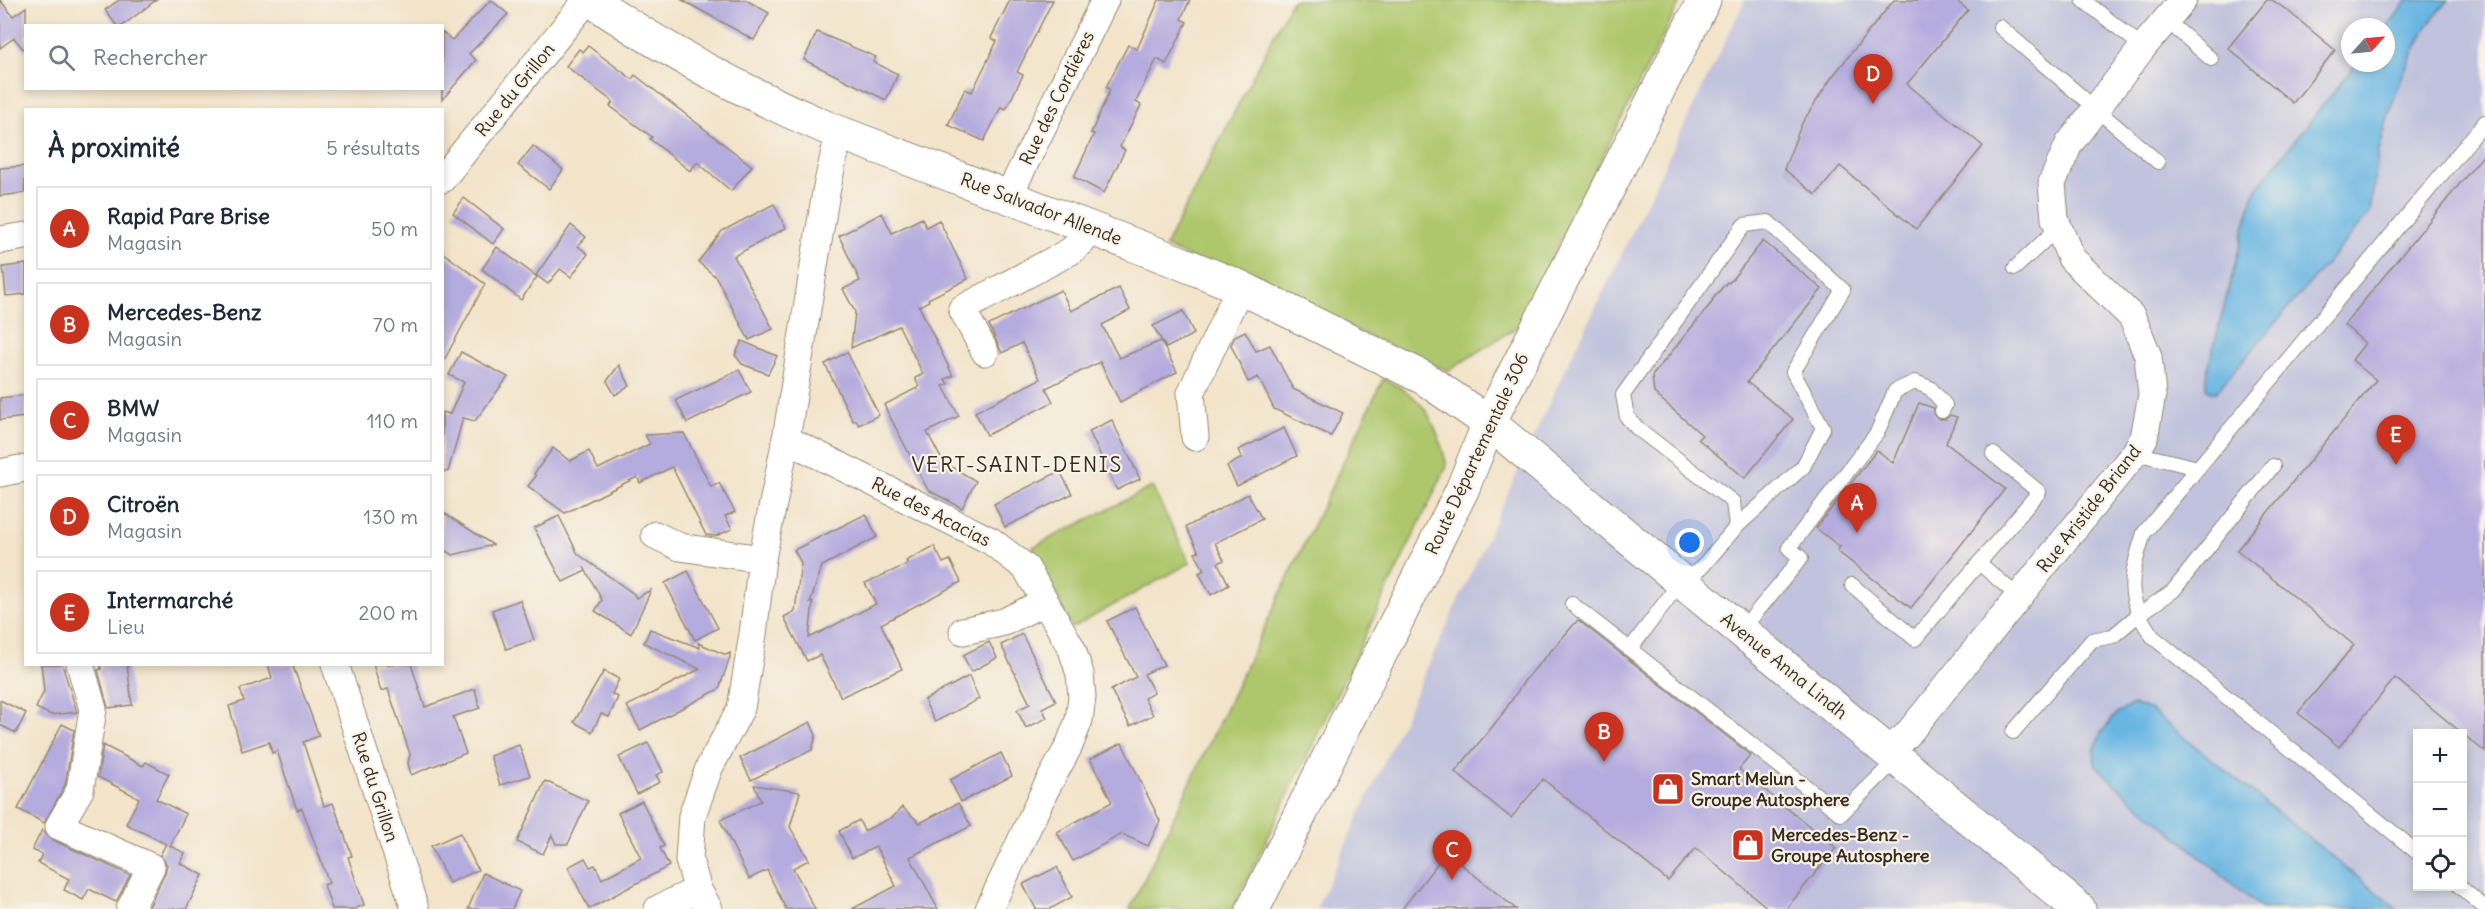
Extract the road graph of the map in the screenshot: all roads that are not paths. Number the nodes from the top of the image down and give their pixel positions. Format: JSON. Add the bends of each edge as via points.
{"nodes":[{"id":1,"x":589,"y":0,"type":"edge"},
{"id":2,"x":1105,"y":0,"type":"edge"},
{"id":3,"x":1704,"y":0,"type":"edge"},
{"id":4,"x":2083,"y":0,"type":"edge"},
{"id":5,"x":2174,"y":10,"type":"edge"},
{"id":6,"x":2000,"y":27,"type":"dead end"},
{"id":7,"x":2143,"y":47,"type":"junction"},
{"id":8,"x":2211,"y":59,"type":"dead end"},
{"id":9,"x":2097,"y":108,"type":"junction"},
{"id":10,"x":2485,"y":122,"type":"edge"},
{"id":11,"x":839,"y":133,"type":"junction"},
{"id":12,"x":2158,"y":162,"type":"dead end"},
{"id":13,"x":444,"y":177,"type":"edge"},
{"id":14,"x":1008,"y":197,"type":"junction"},
{"id":15,"x":2059,"y":227,"type":"junction"},
{"id":16,"x":1089,"y":228,"type":"junction"},
{"id":17,"x":24,"y":236,"type":"edge"},
{"id":18,"x":0,"y":240,"type":"edge"},
{"id":19,"x":2015,"y":268,"type":"dead end"},
{"id":20,"x":1240,"y":288,"type":"junction"},
{"id":21,"x":985,"y":352,"type":"dead end"},
{"id":22,"x":1942,"y":411,"type":"dead end"},
{"id":23,"x":1489,"y":423,"type":"junction"},
{"id":24,"x":1195,"y":437,"type":"dead end"},
{"id":25,"x":786,"y":439,"type":"junction"},
{"id":26,"x":2134,"y":453,"type":"junction"},
{"id":27,"x":1993,"y":454,"type":"dead end"},
{"id":28,"x":2273,"y":466,"type":"dead end"},
{"id":29,"x":2198,"y":468,"type":"junction"},
{"id":30,"x":1736,"y":527,"type":"junction"},
{"id":31,"x":655,"y":536,"type":"dead end"},
{"id":32,"x":762,"y":559,"type":"junction"},
{"id":33,"x":1979,"y":563,"type":"junction"},
{"id":34,"x":1683,"y":584,"type":"junction"},
{"id":35,"x":1852,"y":585,"type":"dead end"},
{"id":36,"x":2020,"y":598,"type":"junction"},
{"id":37,"x":1044,"y":602,"type":"junction"},
{"id":38,"x":1572,"y":604,"type":"dead end"},
{"id":39,"x":2138,"y":615,"type":"junction"},
{"id":40,"x":963,"y":631,"type":"dead end"},
{"id":41,"x":1741,"y":631,"type":"junction"},
{"id":42,"x":1631,"y":648,"type":"junction"},
{"id":43,"x":81,"y":666,"type":"edge"},
{"id":44,"x":336,"y":666,"type":"edge"},
{"id":45,"x":2013,"y":732,"type":"dead end"},
{"id":46,"x":1892,"y":756,"type":"junction"},
{"id":47,"x":2413,"y":849,"type":"edge"},
{"id":48,"x":2465,"y":891,"type":"edge"},
{"id":49,"x":703,"y":899,"type":"edge"},
{"id":50,"x":2485,"y":908,"type":"edge"},
{"id":51,"x":130,"y":909,"type":"edge"},
{"id":52,"x":415,"y":909,"type":"edge"},
{"id":53,"x":658,"y":909,"type":"edge"},
{"id":54,"x":989,"y":909,"type":"edge"},
{"id":55,"x":1253,"y":909,"type":"edge"},
{"id":56,"x":2079,"y":909,"type":"edge"}],
"edges":[{"from":1,"to":11,"type":"main road","name":"Rue Salvador Allende","via":[[733,84]]},
{"from":1,"to":13,"type":"street","name":"Rue du Grillon"},
{"from":2,"to":14,"type":"street","name":"Rue des Cordières"},
{"from":3,"to":23,"type":"main road","name":"Route Départementale 306"},
{"from":4,"to":7,"type":"lane"},
{"from":5,"to":7,"type":"street","name":"Rue Aristide Briand"},
{"from":5,"to":8,"type":"lane"},
{"from":6,"to":9,"type":"lane"},
{"from":7,"to":9,"type":"street","name":"Rue Aristide Briand"},
{"from":9,"to":12,"type":"lane"},
{"from":9,"to":15,"type":"street","name":"Rue Aristide Briand","via":[[2069,144],[2052,183]]},
{"from":10,"to":29,"type":"lane"},
{"from":11,"to":14,"type":"main road","name":"Rue Salvador Allende"},
{"from":11,"to":25,"type":"street"},
{"from":14,"to":16,"type":"main road","name":"Rue Salvador Allende"},
{"from":15,"to":19,"type":"lane"},
{"from":15,"to":26,"type":"street","name":"Rue Aristide Briand","via":[[2071,258],[2132,317],[2148,356],[2152,395],[2144,438]]},
{"from":16,"to":20,"type":"main road","name":"Rue Salvador Allende"},
{"from":16,"to":21,"type":"street","via":[[1082,242],[1069,252],[962,309]]},
{"from":17,"to":18,"type":"street"},
{"from":20,"to":23,"type":"main road","name":"Rue Salvador Allende","via":[[1424,378]]},
{"from":20,"to":24,"type":"street","via":[[1191,393]]},
{"from":22,"to":41,"type":"lane","via":[[1945,405],[1930,388],[1915,382],[1895,391],[1878,434],[1789,548],[1801,558]]},
{"from":23,"to":34,"type":"main road","name":"Avenue Anna Lindh"},
{"from":23,"to":55,"type":"main road","name":"Route Départementale 306","via":[[1462,490]]},
{"from":25,"to":32,"type":"street"},
{"from":25,"to":37,"type":"street","name":"Rue des Acacias","via":[[991,541],[1026,568]]},
{"from":26,"to":29,"type":"lane"},
{"from":26,"to":36,"type":"street","name":"Rue Aristide Briand"},
{"from":27,"to":33,"type":"lane","via":[[2039,492]]},
{"from":28,"to":39,"type":"lane","via":[[2173,591]]},
{"from":29,"to":39,"type":"lane","via":[[2144,533],[2131,572]]},
{"from":30,"to":30,"type":"lane","via":[[1803,467],[1823,428],[1793,372],[1844,290],[1768,222],[1744,225],[1623,395],[1627,417],[1637,428],[1733,502]]},
{"from":30,"to":34,"type":"lane"},
{"from":31,"to":32,"type":"street","via":[[680,547]]},
{"from":32,"to":49,"type":"street","via":[[741,708],[709,768],[692,816],[689,860]]},
{"from":33,"to":35,"type":"lane","via":[[1915,639]]},
{"from":33,"to":36,"type":"lane"},
{"from":34,"to":41,"type":"main road","name":"Avenue Anna Lindh"},
{"from":34,"to":42,"type":"lane"},
{"from":36,"to":46,"type":"street","name":"Rue Aristide Briand","via":[[1897,743]]},
{"from":37,"to":40,"type":"street","via":[[1004,622]]},
{"from":37,"to":54,"type":"street","name":"Rue des Acacias","via":[[1072,649],[1080,674],[1079,720]]},
{"from":38,"to":42,"type":"lane"},
{"from":39,"to":45,"type":"lane","via":[[2113,636],[2092,640]]},
{"from":39,"to":47,"type":"lane","via":[[2153,637]]},
{"from":41,"to":46,"type":"main road","name":"Avenue Anna Lindh"},
{"from":42,"to":46,"type":"lane","via":[[1841,814],[1887,769]]},
{"from":43,"to":51,"type":"street","via":[[93,709],[80,790],[59,826],[151,867]]},
{"from":44,"to":52,"type":"street","name":"Rue du Grillon"},
{"from":46,"to":56,"type":"main road","name":"Avenue Anna Lindh"},
{"from":48,"to":50,"type":"lane"},
{"from":49,"to":53,"type":"street"}]}
